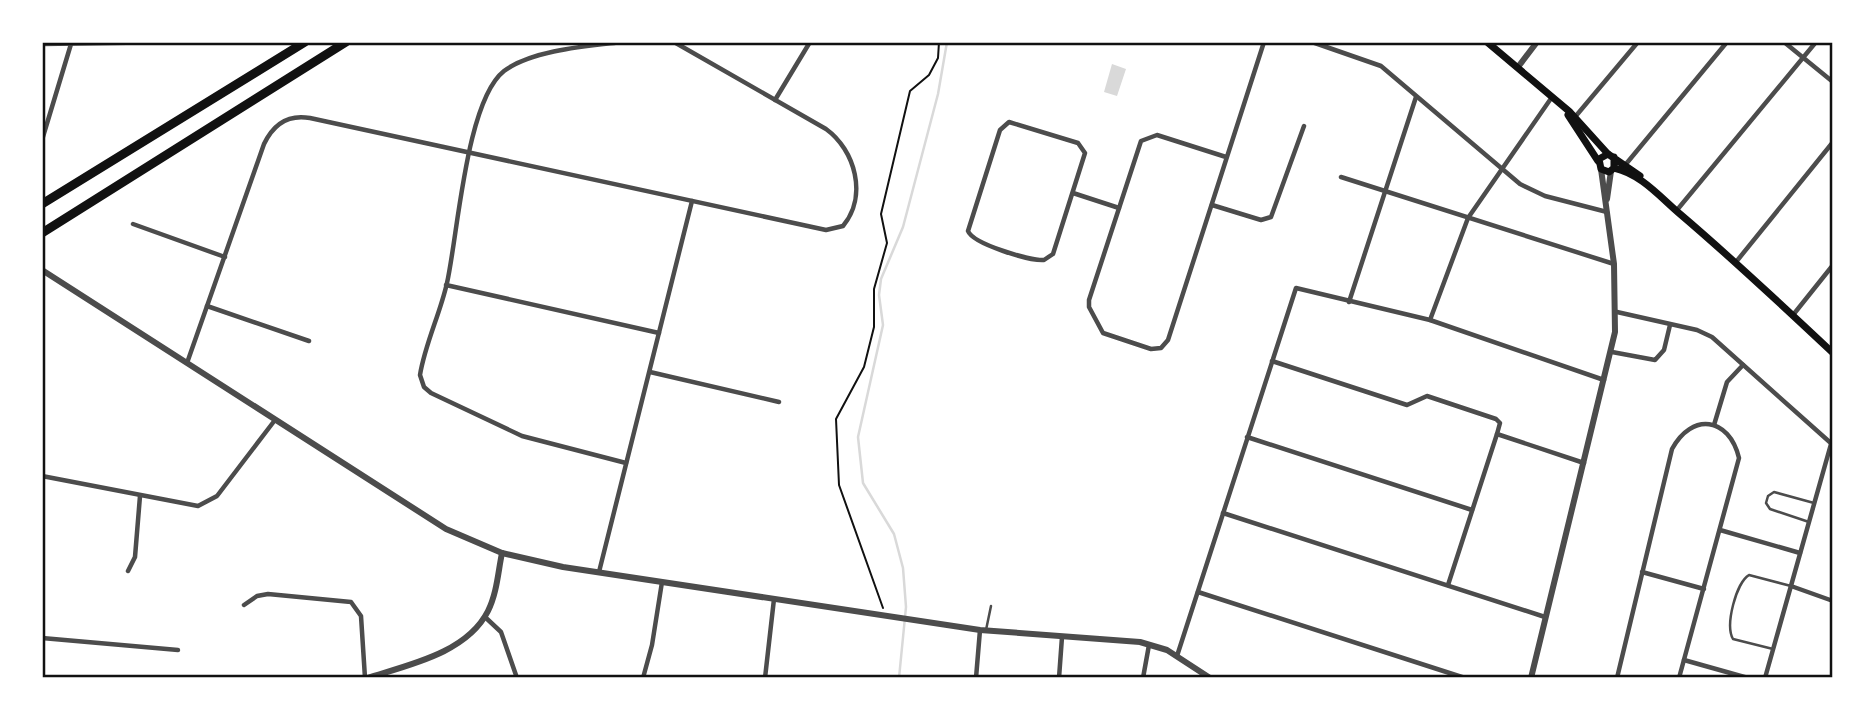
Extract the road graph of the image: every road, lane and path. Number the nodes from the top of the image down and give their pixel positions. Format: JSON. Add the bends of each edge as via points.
{"nodes":[{"id":1,"x":177,"y":42,"type":"edge"},
{"id":2,"x":305,"y":42,"type":"edge"},
{"id":3,"x":346,"y":42,"type":"edge"},
{"id":4,"x":622,"y":42,"type":"edge"},
{"id":5,"x":810,"y":42,"type":"edge"},
{"id":6,"x":939,"y":42,"type":"edge"},
{"id":7,"x":1264,"y":42,"type":"edge"},
{"id":8,"x":1312,"y":42,"type":"edge"},
{"id":9,"x":1487,"y":42,"type":"edge"},
{"id":10,"x":1537,"y":42,"type":"edge"},
{"id":11,"x":1638,"y":42,"type":"edge"},
{"id":12,"x":1727,"y":42,"type":"edge"},
{"id":13,"x":1784,"y":42,"type":"edge"},
{"id":14,"x":1816,"y":42,"type":"edge"},
{"id":15,"x":677,"y":43,"type":"edge"},
{"id":16,"x":42,"y":44,"type":"edge"},
{"id":17,"x":71,"y":44,"type":"junction"},
{"id":18,"x":1803,"y":58,"type":"junction"},
{"id":19,"x":1518,"y":67,"type":"junction"},
{"id":20,"x":1833,"y":82,"type":"edge"},
{"id":21,"x":1416,"y":97,"type":"junction"},
{"id":22,"x":1552,"y":97,"type":"junction"},
{"id":23,"x":775,"y":100,"type":"junction"},
{"id":24,"x":1565,"y":108,"type":"junction"},
{"id":25,"x":1575,"y":117,"type":"junction"},
{"id":26,"x":1304,"y":126,"type":"dead end"},
{"id":27,"x":42,"y":140,"type":"edge"},
{"id":28,"x":1833,"y":142,"type":"edge"},
{"id":29,"x":470,"y":153,"type":"junction"},
{"id":30,"x":1611,"y":156,"type":"junction"},
{"id":31,"x":1226,"y":157,"type":"junction"},
{"id":32,"x":1626,"y":164,"type":"junction"},
{"id":33,"x":1600,"y":165,"type":"junction"},
{"id":34,"x":1503,"y":169,"type":"junction"},
{"id":35,"x":1613,"y":169,"type":"junction"},
{"id":36,"x":1341,"y":177,"type":"dead end"},
{"id":37,"x":1652,"y":190,"type":"junction"},
{"id":38,"x":1385,"y":192,"type":"junction"},
{"id":39,"x":1073,"y":193,"type":"junction"},
{"id":40,"x":692,"y":201,"type":"junction"},
{"id":41,"x":42,"y":204,"type":"edge"},
{"id":42,"x":1212,"y":205,"type":"junction"},
{"id":43,"x":1119,"y":208,"type":"junction"},
{"id":44,"x":1607,"y":208,"type":"junction"},
{"id":45,"x":1676,"y":211,"type":"junction"},
{"id":46,"x":1468,"y":218,"type":"junction"},
{"id":47,"x":133,"y":225,"type":"dead end"},
{"id":48,"x":42,"y":233,"type":"edge"},
{"id":49,"x":225,"y":257,"type":"junction"},
{"id":50,"x":1736,"y":262,"type":"junction"},
{"id":51,"x":1614,"y":264,"type":"junction"},
{"id":52,"x":1833,"y":265,"type":"edge"},
{"id":53,"x":42,"y":270,"type":"edge"},
{"id":54,"x":446,"y":285,"type":"junction"},
{"id":55,"x":1349,"y":302,"type":"junction"},
{"id":56,"x":208,"y":306,"type":"junction"},
{"id":57,"x":1617,"y":312,"type":"junction"},
{"id":58,"x":1793,"y":315,"type":"junction"},
{"id":59,"x":1430,"y":320,"type":"junction"},
{"id":60,"x":1670,"y":325,"type":"junction"},
{"id":61,"x":659,"y":333,"type":"junction"},
{"id":62,"x":309,"y":341,"type":"dead end"},
{"id":63,"x":1612,"y":352,"type":"junction"},
{"id":64,"x":1833,"y":353,"type":"edge"},
{"id":65,"x":1272,"y":361,"type":"junction"},
{"id":66,"x":187,"y":363,"type":"junction"},
{"id":67,"x":1743,"y":365,"type":"junction"},
{"id":68,"x":650,"y":372,"type":"junction"},
{"id":69,"x":1605,"y":380,"type":"junction"},
{"id":70,"x":779,"y":402,"type":"dead end"},
{"id":71,"x":275,"y":420,"type":"junction"},
{"id":72,"x":1714,"y":425,"type":"junction"},
{"id":73,"x":1497,"y":434,"type":"junction"},
{"id":74,"x":1247,"y":437,"type":"junction"},
{"id":75,"x":1832,"y":444,"type":"edge"},
{"id":76,"x":626,"y":463,"type":"junction"},
{"id":77,"x":1584,"y":463,"type":"junction"},
{"id":78,"x":42,"y":476,"type":"edge"},
{"id":79,"x":140,"y":496,"type":"junction"},
{"id":80,"x":1814,"y":503,"type":"junction"},
{"id":81,"x":1472,"y":510,"type":"junction"},
{"id":82,"x":1223,"y":513,"type":"junction"},
{"id":83,"x":1809,"y":522,"type":"junction"},
{"id":84,"x":1720,"y":530,"type":"junction"},
{"id":85,"x":502,"y":553,"type":"junction"},
{"id":86,"x":1800,"y":553,"type":"junction"},
{"id":87,"x":128,"y":571,"type":"dead end"},
{"id":88,"x":599,"y":572,"type":"junction"},
{"id":89,"x":1642,"y":572,"type":"junction"},
{"id":90,"x":662,"y":582,"type":"junction"},
{"id":91,"x":1448,"y":585,"type":"junction"},
{"id":92,"x":1791,"y":586,"type":"junction"},
{"id":93,"x":1704,"y":589,"type":"junction"},
{"id":94,"x":1198,"y":592,"type":"junction"},
{"id":95,"x":774,"y":599,"type":"junction"},
{"id":96,"x":1833,"y":601,"type":"edge"},
{"id":97,"x":244,"y":605,"type":"dead end"},
{"id":98,"x":991,"y":606,"type":"dead end"},
{"id":99,"x":885,"y":616,"type":"junction"},
{"id":100,"x":485,"y":617,"type":"junction"},
{"id":101,"x":1546,"y":617,"type":"junction"},
{"id":102,"x":983,"y":630,"type":"junction"},
{"id":103,"x":1062,"y":637,"type":"junction"},
{"id":104,"x":42,"y":638,"type":"edge"},
{"id":105,"x":1149,"y":644,"type":"junction"},
{"id":106,"x":1773,"y":649,"type":"junction"},
{"id":107,"x":178,"y":650,"type":"dead end"},
{"id":108,"x":1177,"y":656,"type":"junction"},
{"id":109,"x":1684,"y":660,"type":"junction"},
{"id":110,"x":366,"y":678,"type":"edge"},
{"id":111,"x":517,"y":678,"type":"edge"},
{"id":112,"x":643,"y":678,"type":"edge"},
{"id":113,"x":765,"y":678,"type":"edge"},
{"id":114,"x":976,"y":678,"type":"edge"},
{"id":115,"x":1059,"y":678,"type":"edge"},
{"id":116,"x":1143,"y":678,"type":"edge"},
{"id":117,"x":1210,"y":678,"type":"edge"},
{"id":118,"x":1465,"y":678,"type":"edge"},
{"id":119,"x":1531,"y":678,"type":"edge"},
{"id":120,"x":1617,"y":678,"type":"edge"},
{"id":121,"x":1679,"y":678,"type":"edge"},
{"id":122,"x":1748,"y":678,"type":"edge"},
{"id":123,"x":1765,"y":678,"type":"edge"}],
"edges":[{"from":1,"to":17,"type":"street"},
{"from":2,"to":41,"type":"highway"},
{"from":3,"to":48,"type":"highway"},
{"from":4,"to":29,"type":"street","via":[[581,46],[505,71],[484,97]]},
{"from":5,"to":23,"type":"street"},
{"from":6,"to":99,"type":"path","via":[[938,58],[929,75],[911,92],[881,214],[887,243],[874,289],[874,327],[864,367],[836,419],[839,485]]},
{"from":7,"to":31,"type":"street"},
{"from":8,"to":21,"type":"street","via":[[1375,63]]},
{"from":9,"to":19,"type":"main road"},
{"from":10,"to":19,"type":"street"},
{"from":11,"to":25,"type":"street"},
{"from":12,"to":32,"type":"street"},
{"from":13,"to":18,"type":"street"},
{"from":14,"to":18,"type":"street"},
{"from":15,"to":23,"type":"street"},
{"from":16,"to":17,"type":"street"},
{"from":17,"to":27,"type":"street"},
{"from":18,"to":20,"type":"street"},
{"from":18,"to":45,"type":"street"},
{"from":19,"to":22,"type":"main road"},
{"from":21,"to":34,"type":"street"},
{"from":21,"to":38,"type":"street"},
{"from":22,"to":24,"type":"main road"},
{"from":22,"to":34,"type":"street"},
{"from":23,"to":40,"type":"street","via":[[832,134],[851,160],[856,189],[849,216],[840,228],[826,230]]},
{"from":24,"to":25,"type":"main road"},
{"from":24,"to":33,"type":"main road"},
{"from":25,"to":30,"type":"main road"},
{"from":26,"to":42,"type":"street","via":[[1270,217],[1261,220]]},
{"from":28,"to":50,"type":"street"},
{"from":29,"to":40,"type":"street"},
{"from":29,"to":49,"type":"street","via":[[310,118],[286,120],[264,144]]},
{"from":29,"to":54,"type":"street"},
{"from":30,"to":32,"type":"main road"},
{"from":30,"to":33,"type":"main road","via":[[1601,157]]},
{"from":30,"to":35,"type":"main road"},
{"from":31,"to":42,"type":"street"},
{"from":31,"to":43,"type":"street","via":[[1157,135],[1145,138]]},
{"from":32,"to":37,"type":"main road"},
{"from":33,"to":35,"type":"main road"},
{"from":33,"to":44,"type":"street"},
{"from":34,"to":44,"type":"street","via":[[1545,196]]},
{"from":34,"to":46,"type":"street"},
{"from":35,"to":37,"type":"main road","via":[[1631,173]]},
{"from":35,"to":44,"type":"street"},
{"from":36,"to":38,"type":"street"},
{"from":37,"to":45,"type":"main road"},
{"from":38,"to":46,"type":"street"},
{"from":38,"to":55,"type":"street"},
{"from":39,"to":39,"type":"street","via":[[1053,254],[1044,260],[1032,260],[969,236],[968,226],[1000,130],[1009,122],[1082,146],[1085,158]]},
{"from":39,"to":43,"type":"street"},
{"from":40,"to":61,"type":"street"},
{"from":42,"to":43,"type":"street","via":[[1168,340],[1161,348],[1151,349],[1107,335],[1089,300]]},
{"from":44,"to":51,"type":"street"},
{"from":45,"to":50,"type":"main road"},
{"from":46,"to":51,"type":"street"},
{"from":46,"to":59,"type":"street"},
{"from":47,"to":49,"type":"street"},
{"from":49,"to":56,"type":"street"},
{"from":50,"to":58,"type":"main road"},
{"from":51,"to":57,"type":"street"},
{"from":52,"to":58,"type":"street"},
{"from":53,"to":66,"type":"street"},
{"from":54,"to":61,"type":"street"},
{"from":54,"to":76,"type":"street","via":[[421,371],[421,383],[427,390],[522,436]]},
{"from":55,"to":59,"type":"street"},
{"from":55,"to":65,"type":"street","via":[[1301,287],[1294,290]]},
{"from":56,"to":62,"type":"street"},
{"from":56,"to":66,"type":"street"},
{"from":57,"to":60,"type":"street"},
{"from":57,"to":63,"type":"street"},
{"from":58,"to":64,"type":"main road"},
{"from":59,"to":69,"type":"street"},
{"from":60,"to":63,"type":"street","via":[[1664,350],[1655,360]]},
{"from":60,"to":67,"type":"street","via":[[1712,337]]},
{"from":61,"to":68,"type":"street"},
{"from":63,"to":69,"type":"street"},
{"from":65,"to":73,"type":"street","via":[[1407,405],[1427,396],[1496,419],[1500,423]]},
{"from":65,"to":74,"type":"street"},
{"from":66,"to":71,"type":"street"},
{"from":67,"to":72,"type":"street","via":[[1724,390]]},
{"from":67,"to":75,"type":"street"},
{"from":68,"to":70,"type":"street"},
{"from":68,"to":76,"type":"street"},
{"from":69,"to":77,"type":"street"},
{"from":71,"to":79,"type":"street","via":[[211,501],[191,506]]},
{"from":71,"to":85,"type":"street","via":[[427,518]]},
{"from":72,"to":84,"type":"street","via":[[1730,435],[1739,458]]},
{"from":72,"to":89,"type":"street","via":[[1695,426],[1672,449]]},
{"from":73,"to":77,"type":"street"},
{"from":73,"to":81,"type":"street"},
{"from":74,"to":81,"type":"street"},
{"from":74,"to":82,"type":"street"},
{"from":75,"to":80,"type":"street"},
{"from":76,"to":88,"type":"street"},
{"from":77,"to":101,"type":"street"},
{"from":78,"to":79,"type":"street"},
{"from":79,"to":87,"type":"street","via":[[135,557]]},
{"from":80,"to":83,"type":"street"},
{"from":80,"to":83,"type":"lane","via":[[1774,492],[1768,496],[1770,509]]},
{"from":81,"to":91,"type":"street"},
{"from":82,"to":91,"type":"street"},
{"from":82,"to":94,"type":"street"},
{"from":83,"to":86,"type":"street"},
{"from":84,"to":86,"type":"street"},
{"from":84,"to":93,"type":"street"},
{"from":85,"to":88,"type":"street"},
{"from":85,"to":100,"type":"street"},
{"from":86,"to":92,"type":"street"},
{"from":88,"to":90,"type":"street"},
{"from":89,"to":93,"type":"street"},
{"from":89,"to":120,"type":"street"},
{"from":90,"to":95,"type":"street"},
{"from":90,"to":112,"type":"street"},
{"from":91,"to":101,"type":"street"},
{"from":92,"to":96,"type":"street"},
{"from":92,"to":106,"type":"street"},
{"from":92,"to":106,"type":"lane","via":[[1749,575],[1734,608],[1729,630],[1733,639]]},
{"from":93,"to":109,"type":"street"},
{"from":94,"to":108,"type":"street"},
{"from":94,"to":118,"type":"street"},
{"from":95,"to":99,"type":"street"},
{"from":95,"to":113,"type":"street"},
{"from":97,"to":110,"type":"street","via":[[268,594],[354,603],[361,616]]},
{"from":98,"to":102,"type":"lane"},
{"from":99,"to":102,"type":"street"},
{"from":100,"to":110,"type":"street","via":[[462,641],[447,649]]},
{"from":100,"to":111,"type":"street","via":[[502,632]]},
{"from":101,"to":119,"type":"street"},
{"from":102,"to":103,"type":"street"},
{"from":102,"to":114,"type":"street"},
{"from":103,"to":105,"type":"street"},
{"from":103,"to":115,"type":"street"},
{"from":104,"to":107,"type":"street"},
{"from":105,"to":108,"type":"street"},
{"from":105,"to":116,"type":"street"},
{"from":106,"to":123,"type":"street"},
{"from":108,"to":117,"type":"street"},
{"from":109,"to":121,"type":"street"},
{"from":109,"to":122,"type":"street"}]}
